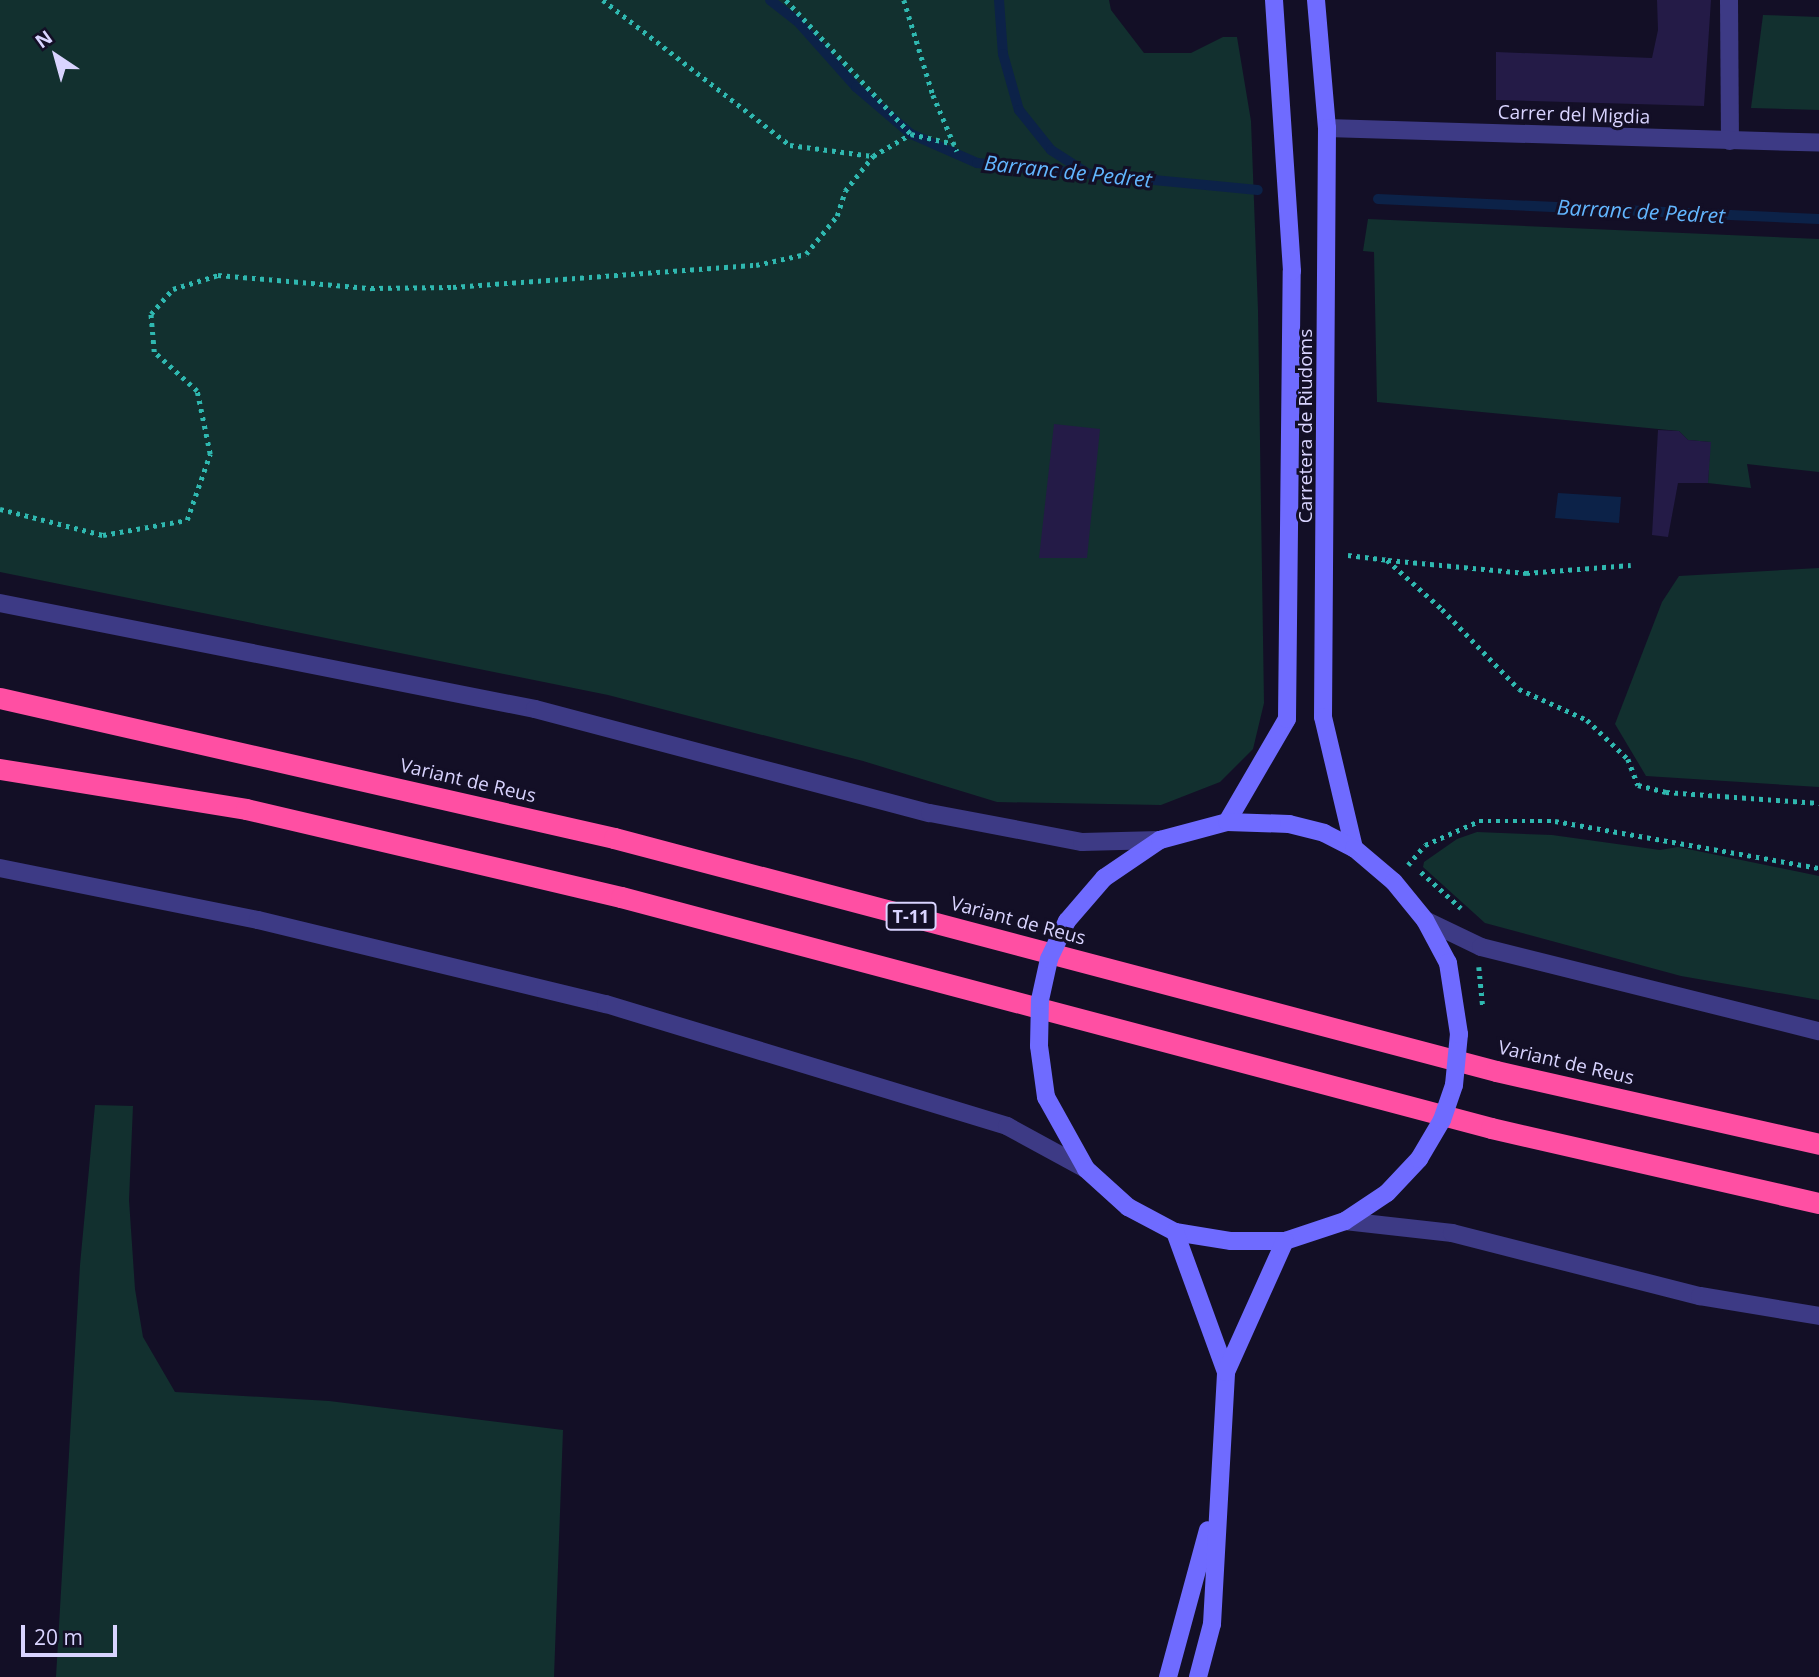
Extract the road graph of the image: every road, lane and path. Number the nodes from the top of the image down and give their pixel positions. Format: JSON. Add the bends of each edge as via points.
{"nodes":[{"id":1,"x":603,"y":0,"type":"edge"},
{"id":2,"x":786,"y":0,"type":"edge"},
{"id":3,"x":904,"y":0,"type":"edge"},
{"id":4,"x":1274,"y":0,"type":"edge"},
{"id":5,"x":1316,"y":0,"type":"edge"},
{"id":6,"x":1729,"y":0,"type":"edge"},
{"id":7,"x":1327,"y":128,"type":"junction"},
{"id":8,"x":911,"y":134,"type":"junction"},
{"id":9,"x":1730,"y":141,"type":"junction"},
{"id":10,"x":1819,"y":143,"type":"edge"},
{"id":11,"x":955,"y":144,"type":"junction"},
{"id":12,"x":957,"y":151,"type":"dead end"},
{"id":13,"x":873,"y":156,"type":"junction"},
{"id":14,"x":0,"y":509,"type":"edge"},
{"id":15,"x":1326,"y":553,"type":"junction"},
{"id":16,"x":1387,"y":560,"type":"junction"},
{"id":17,"x":1631,"y":565,"type":"dead end"},
{"id":18,"x":0,"y":603,"type":"edge"},
{"id":19,"x":0,"y":698,"type":"edge"},
{"id":20,"x":4,"y":770,"type":"edge"},
{"id":21,"x":1819,"y":803,"type":"edge"},
{"id":22,"x":1227,"y":822,"type":"junction"},
{"id":23,"x":1160,"y":840,"type":"junction"},
{"id":24,"x":1354,"y":848,"type":"junction"},
{"id":25,"x":1819,"y":867,"type":"edge"},
{"id":26,"x":0,"y":868,"type":"edge"},
{"id":27,"x":1394,"y":882,"type":"junction"},
{"id":28,"x":1425,"y":920,"type":"junction"},
{"id":29,"x":1819,"y":1031,"type":"edge"},
{"id":30,"x":1819,"y":1144,"type":"edge"},
{"id":31,"x":1086,"y":1169,"type":"junction"},
{"id":32,"x":1819,"y":1203,"type":"edge"},
{"id":33,"x":1345,"y":1221,"type":"junction"},
{"id":34,"x":1175,"y":1232,"type":"junction"},
{"id":35,"x":1285,"y":1241,"type":"junction"},
{"id":36,"x":1819,"y":1316,"type":"edge"},
{"id":37,"x":1226,"y":1372,"type":"junction"},
{"id":38,"x":1215,"y":1503,"type":"junction"},
{"id":39,"x":1168,"y":1677,"type":"edge"},
{"id":40,"x":1201,"y":1677,"type":"edge"}],
"edges":[{"from":1,"to":13,"type":"path","via":[[790,145]]},
{"from":2,"to":8,"type":"path"},
{"from":3,"to":11,"type":"path","via":[[933,95]]},
{"from":4,"to":22,"type":"main road","name":"Carretera de Riudoms","via":[[1292,271],[1287,719]]},
{"from":5,"to":7,"type":"main road","name":"Carretera de Riudoms"},
{"from":6,"to":9,"type":"street"},
{"from":7,"to":9,"type":"street","name":"Carrer del Migdia"},
{"from":7,"to":15,"type":"main road","name":"Carretera de Riudoms"},
{"from":8,"to":11,"type":"path"},
{"from":8,"to":13,"type":"path"},
{"from":9,"to":10,"type":"street","name":"Carrer del Migdia"},
{"from":11,"to":12,"type":"path"},
{"from":13,"to":14,"type":"path","via":[[845,191],[837,216],[806,254],[757,265],[426,288],[335,286],[218,275],[173,289],[151,314],[154,352],[197,391],[210,454],[187,520],[103,536]]},
{"from":15,"to":16,"type":"path"},
{"from":15,"to":24,"type":"main road","name":"Carretera de Riudoms","via":[[1323,717]]},
{"from":16,"to":17,"type":"path","via":[[1526,573]]},
{"from":16,"to":21,"type":"path","via":[[1519,689],[1587,720],[1628,759],[1639,785],[1666,792]]},
{"from":18,"to":23,"type":"street","via":[[535,709],[930,813],[1082,842]]},
{"from":19,"to":30,"type":"highway","name":"Variant de Reus","number":"T-11","via":[[614,838],[1496,1071]]},
{"from":20,"to":32,"type":"highway","via":[[246,809],[621,897],[1491,1128]]},
{"from":22,"to":23,"type":"main road"},
{"from":22,"to":24,"type":"main road","via":[[1289,824],[1324,833]]},
{"from":23,"to":31,"type":"main road","bridge":true,"via":[[1104,878],[1067,921],[1049,959],[1040,1000],[1039,1035],[1046,1097]]},
{"from":24,"to":27,"type":"main road"},
{"from":25,"to":27,"type":"path","via":[[1555,821],[1479,821],[1425,845]]},
{"from":26,"to":31,"type":"street","via":[[258,919],[606,1004],[1007,1126]]},
{"from":27,"to":28,"type":"main road"},
{"from":28,"to":29,"type":"street","via":[[1481,947]]},
{"from":28,"to":33,"type":"main road","bridge":true,"via":[[1448,963],[1459,1034],[1454,1085],[1442,1120],[1419,1159],[1387,1193]]},
{"from":31,"to":34,"type":"main road","via":[[1128,1207]]},
{"from":33,"to":35,"type":"main road"},
{"from":33,"to":36,"type":"street","via":[[1452,1233],[1700,1296]]},
{"from":34,"to":35,"type":"main road","via":[[1231,1241]]},
{"from":34,"to":37,"type":"main road"},
{"from":35,"to":37,"type":"main road"},
{"from":37,"to":38,"type":"main road"},
{"from":38,"to":39,"type":"main road"},
{"from":38,"to":40,"type":"main road","via":[[1212,1624]]}]}
